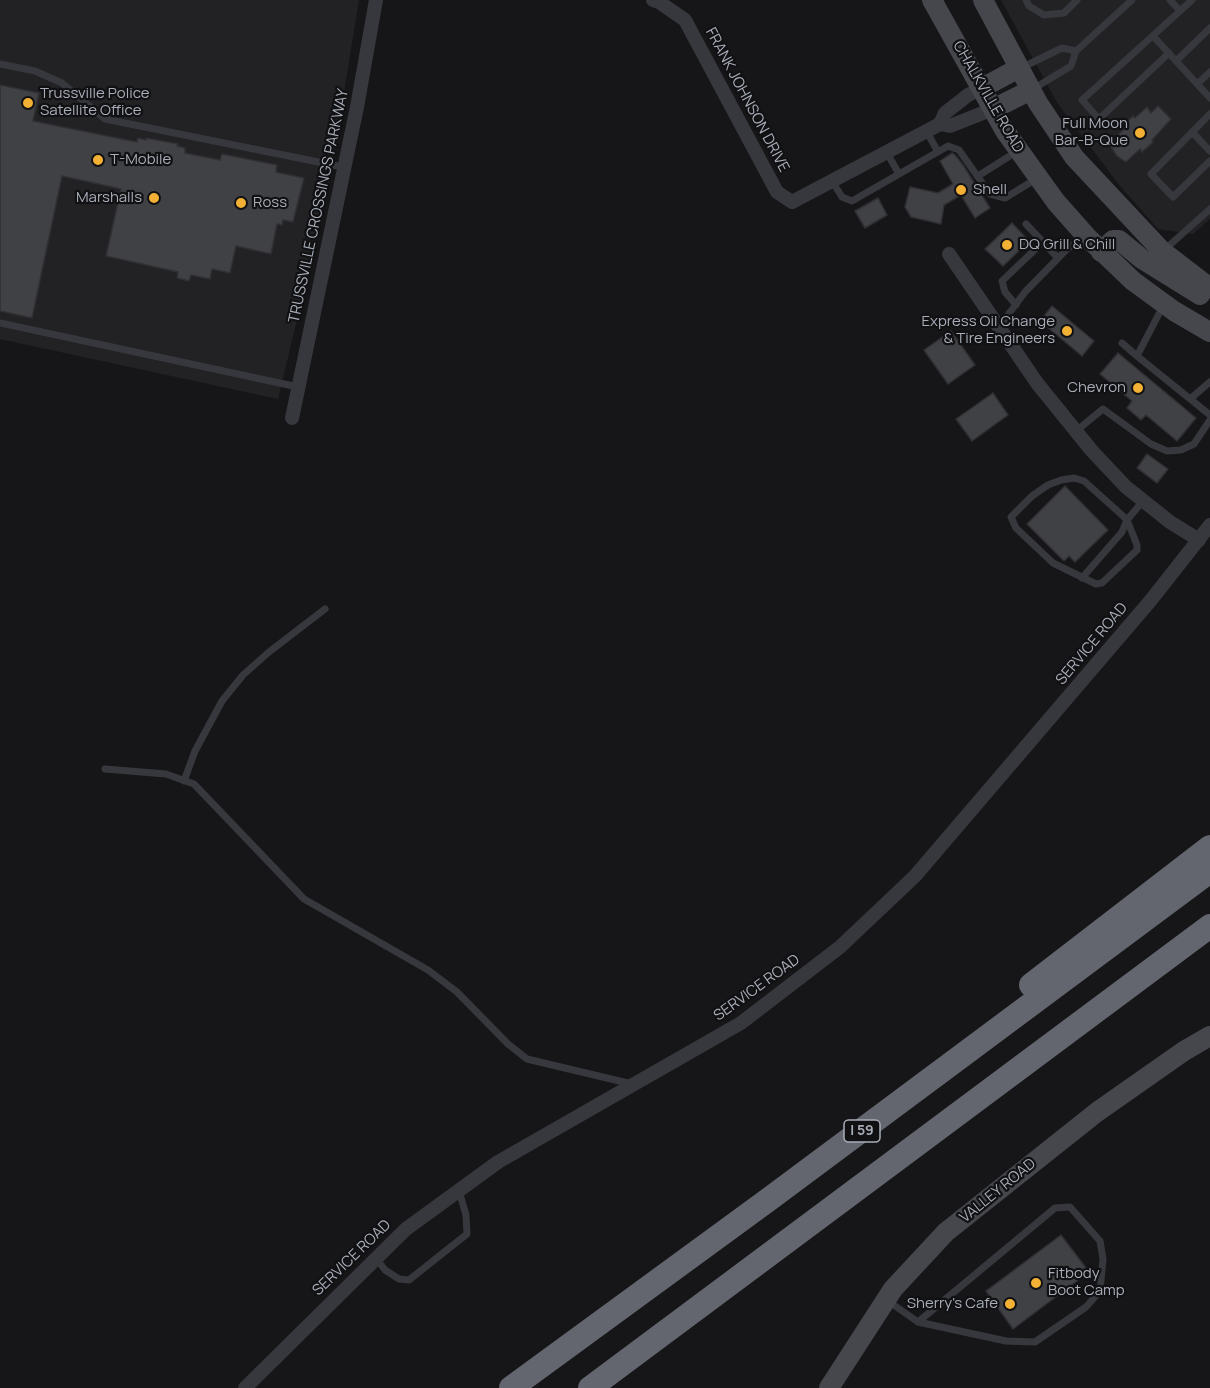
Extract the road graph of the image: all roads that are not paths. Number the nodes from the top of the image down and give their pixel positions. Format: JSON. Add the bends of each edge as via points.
{"nodes":[{"id":1,"x":376,"y":0,"type":"edge"},
{"id":2,"x":653,"y":0,"type":"edge"},
{"id":3,"x":932,"y":0,"type":"edge"},
{"id":4,"x":971,"y":0,"type":"edge"},
{"id":5,"x":983,"y":0,"type":"edge"},
{"id":6,"x":1026,"y":0,"type":"edge"},
{"id":7,"x":1077,"y":0,"type":"edge"},
{"id":8,"x":1132,"y":0,"type":"edge"},
{"id":9,"x":1170,"y":0,"type":"edge"},
{"id":10,"x":1192,"y":0,"type":"edge"},
{"id":11,"x":1180,"y":11,"type":"junction"},
{"id":12,"x":994,"y":21,"type":"junction"},
{"id":13,"x":1210,"y":28,"type":"edge"},
{"id":14,"x":1153,"y":36,"type":"junction"},
{"id":15,"x":1076,"y":51,"type":"junction"},
{"id":16,"x":1169,"y":53,"type":"junction"},
{"id":17,"x":1176,"y":61,"type":"junction"},
{"id":18,"x":0,"y":64,"type":"edge"},
{"id":19,"x":1020,"y":68,"type":"junction"},
{"id":20,"x":1210,"y":72,"type":"edge"},
{"id":21,"x":1197,"y":84,"type":"junction"},
{"id":22,"x":982,"y":88,"type":"junction"},
{"id":23,"x":1031,"y":90,"type":"junction"},
{"id":24,"x":1210,"y":98,"type":"edge"},
{"id":25,"x":993,"y":109,"type":"junction"},
{"id":26,"x":1210,"y":114,"type":"edge"},
{"id":27,"x":940,"y":124,"type":"junction"},
{"id":28,"x":927,"y":132,"type":"junction"},
{"id":29,"x":1192,"y":132,"type":"junction"},
{"id":30,"x":1018,"y":151,"type":"junction"},
{"id":31,"x":1210,"y":151,"type":"edge"},
{"id":32,"x":938,"y":152,"type":"junction"},
{"id":33,"x":887,"y":153,"type":"junction"},
{"id":34,"x":1210,"y":161,"type":"edge"},
{"id":35,"x":343,"y":167,"type":"junction"},
{"id":36,"x":899,"y":174,"type":"junction"},
{"id":37,"x":978,"y":176,"type":"junction"},
{"id":38,"x":1038,"y":178,"type":"junction"},
{"id":39,"x":832,"y":181,"type":"junction"},
{"id":40,"x":1210,"y":208,"type":"edge"},
{"id":41,"x":1026,"y":224,"type":"dead end"},
{"id":42,"x":1085,"y":236,"type":"junction"},
{"id":43,"x":1042,"y":243,"type":"junction"},
{"id":44,"x":1162,"y":251,"type":"junction"},
{"id":45,"x":1101,"y":252,"type":"junction"},
{"id":46,"x":949,"y":254,"type":"dead end"},
{"id":47,"x":1058,"y":258,"type":"junction"},
{"id":48,"x":1210,"y":288,"type":"edge"},
{"id":49,"x":1210,"y":302,"type":"edge"},
{"id":50,"x":1016,"y":305,"type":"junction"},
{"id":51,"x":1164,"y":305,"type":"junction"},
{"id":52,"x":0,"y":323,"type":"edge"},
{"id":53,"x":999,"y":327,"type":"junction"},
{"id":54,"x":1210,"y":332,"type":"edge"},
{"id":55,"x":1122,"y":343,"type":"dead end"},
{"id":56,"x":1137,"y":356,"type":"junction"},
{"id":57,"x":1210,"y":382,"type":"edge"},
{"id":58,"x":298,"y":387,"type":"junction"},
{"id":59,"x":1190,"y":399,"type":"junction"},
{"id":60,"x":1210,"y":417,"type":"edge"},
{"id":61,"x":292,"y":418,"type":"dead end"},
{"id":62,"x":1076,"y":431,"type":"junction"},
{"id":63,"x":1143,"y":501,"type":"junction"},
{"id":64,"x":1127,"y":520,"type":"junction"},
{"id":65,"x":1210,"y":525,"type":"edge"},
{"id":66,"x":1199,"y":540,"type":"junction"},
{"id":67,"x":1082,"y":578,"type":"junction"},
{"id":68,"x":325,"y":609,"type":"dead end"},
{"id":69,"x":105,"y":769,"type":"dead end"},
{"id":70,"x":184,"y":780,"type":"junction"},
{"id":71,"x":1210,"y":847,"type":"edge"},
{"id":72,"x":1210,"y":871,"type":"edge"},
{"id":73,"x":1210,"y":926,"type":"edge"},
{"id":74,"x":1210,"y":1036,"type":"edge"},
{"id":75,"x":634,"y":1084,"type":"junction"},
{"id":76,"x":459,"y":1191,"type":"junction"},
{"id":77,"x":768,"y":1200,"type":"junction"},
{"id":78,"x":376,"y":1258,"type":"junction"},
{"id":79,"x":886,"y":1300,"type":"junction"},
{"id":80,"x":918,"y":1322,"type":"junction"},
{"id":81,"x":245,"y":1388,"type":"edge"},
{"id":82,"x":512,"y":1388,"type":"edge"},
{"id":83,"x":590,"y":1388,"type":"edge"},
{"id":84,"x":828,"y":1388,"type":"edge"}],
"edges":[{"from":1,"to":35,"type":"street","name":"TRUSSVILLE CROSSINGS PARKWAY"},
{"from":2,"to":39,"type":"street","name":"FRANK JOHNSON DRIVE","via":[[685,20],[777,192],[792,202]]},
{"from":3,"to":22,"type":"main road","name":"CHALKVILLE ROAD"},
{"from":4,"to":12,"type":"main road"},
{"from":5,"to":12,"type":"main road"},
{"from":6,"to":7,"type":"lane","via":[[1044,15],[1064,13]]},
{"from":8,"to":15,"type":"lane"},
{"from":9,"to":11,"type":"lane"},
{"from":10,"to":11,"type":"lane"},
{"from":11,"to":14,"type":"lane"},
{"from":12,"to":19,"type":"main road"},
{"from":13,"to":17,"type":"lane"},
{"from":14,"to":16,"type":"lane"},
{"from":14,"to":16,"type":"lane","via":[[1082,100],[1100,119]]},
{"from":15,"to":19,"type":"lane","via":[[1062,48]]},
{"from":15,"to":23,"type":"lane","via":[[1071,66]]},
{"from":16,"to":17,"type":"lane"},
{"from":17,"to":21,"type":"lane"},
{"from":18,"to":35,"type":"lane","via":[[35,71],[62,83],[105,119]]},
{"from":19,"to":22,"type":"main road"},
{"from":19,"to":23,"type":"main road"},
{"from":20,"to":21,"type":"lane"},
{"from":21,"to":24,"type":"lane"},
{"from":22,"to":25,"type":"main road","name":"CHALKVILLE ROAD"},
{"from":22,"to":27,"type":"street","name":"FRANK JOHNSON DRIVE","via":[[945,113]]},
{"from":23,"to":25,"type":"main road"},
{"from":23,"to":44,"type":"main road","via":[[1074,157]]},
{"from":25,"to":27,"type":"street","name":"FRANK JOHNSON DRIVE","via":[[950,126]]},
{"from":25,"to":30,"type":"main road","name":"CHALKVILLE ROAD"},
{"from":26,"to":29,"type":"lane"},
{"from":27,"to":28,"type":"street","name":"FRANK JOHNSON DRIVE"},
{"from":28,"to":32,"type":"lane"},
{"from":28,"to":33,"type":"street","name":"FRANK JOHNSON DRIVE"},
{"from":29,"to":31,"type":"lane"},
{"from":29,"to":34,"type":"lane","via":[[1151,174],[1173,197]]},
{"from":30,"to":37,"type":"lane"},
{"from":30,"to":38,"type":"main road","name":"CHALKVILLE ROAD"},
{"from":32,"to":36,"type":"lane"},
{"from":32,"to":37,"type":"lane","via":[[948,146],[960,150]]},
{"from":33,"to":36,"type":"lane"},
{"from":33,"to":39,"type":"street","name":"FRANK JOHNSON DRIVE"},
{"from":35,"to":58,"type":"street","name":"TRUSSVILLE CROSSINGS PARKWAY"},
{"from":36,"to":39,"type":"lane","via":[[852,201],[842,197]]},
{"from":37,"to":38,"type":"lane","via":[[990,194],[1005,198]]},
{"from":38,"to":42,"type":"main road","name":"CHALKVILLE ROAD"},
{"from":40,"to":44,"type":"lane"},
{"from":41,"to":43,"type":"lane"},
{"from":42,"to":45,"type":"main road","name":"CHALKVILLE ROAD"},
{"from":42,"to":47,"type":"lane"},
{"from":43,"to":47,"type":"lane"},
{"from":43,"to":50,"type":"lane","via":[[1002,281]]},
{"from":44,"to":48,"type":"main road"},
{"from":45,"to":49,"type":"main road","via":[[1113,240],[1119,240]]},
{"from":45,"to":51,"type":"main road","name":"CHALKVILLE ROAD"},
{"from":46,"to":53,"type":"street"},
{"from":47,"to":50,"type":"lane"},
{"from":50,"to":53,"type":"lane"},
{"from":51,"to":54,"type":"main road","name":"CHALKVILLE ROAD"},
{"from":51,"to":56,"type":"lane"},
{"from":52,"to":58,"type":"lane"},
{"from":53,"to":62,"type":"street"},
{"from":55,"to":56,"type":"lane"},
{"from":56,"to":59,"type":"lane"},
{"from":57,"to":59,"type":"lane"},
{"from":58,"to":61,"type":"street","name":"TRUSSVILLE CROSSINGS PARKWAY"},
{"from":59,"to":60,"type":"lane"},
{"from":60,"to":62,"type":"lane","via":[[1194,444],[1181,450],[1167,451],[1151,444],[1103,410]]},
{"from":62,"to":63,"type":"street"},
{"from":63,"to":64,"type":"lane"},
{"from":63,"to":66,"type":"street"},
{"from":64,"to":67,"type":"lane","via":[[1122,532]]},
{"from":64,"to":67,"type":"lane","via":[[1137,550],[1102,583]]},
{"from":64,"to":67,"type":"lane","via":[[1084,481],[1074,478],[1048,485],[1011,517],[1016,528],[1053,563]]},
{"from":65,"to":66,"type":"street","name":"SERVICE ROAD"},
{"from":66,"to":75,"type":"street","name":"SERVICE ROAD","via":[[894,897],[840,947],[741,1023]]},
{"from":68,"to":70,"type":"lane","via":[[243,675],[222,701]]},
{"from":69,"to":70,"type":"lane","via":[[166,774]]},
{"from":70,"to":75,"type":"lane","via":[[194,784],[304,899],[428,970],[457,992],[526,1059]]},
{"from":71,"to":77,"type":"highway","via":[[901,1086]]},
{"from":72,"to":77,"type":"highway","number":"I 59"},
{"from":73,"to":83,"type":"highway"},
{"from":74,"to":79,"type":"main road","name":"VALLEY ROAD","via":[[1097,1112],[946,1232]]},
{"from":75,"to":76,"type":"street","name":"SERVICE ROAD","via":[[498,1162]]},
{"from":76,"to":78,"type":"street","name":"SERVICE ROAD","via":[[406,1229]]},
{"from":76,"to":78,"type":"lane","via":[[467,1234],[409,1280],[385,1270]]},
{"from":77,"to":82,"type":"highway","number":"I 59"},
{"from":78,"to":81,"type":"street","name":"SERVICE ROAD"},
{"from":79,"to":80,"type":"lane"},
{"from":79,"to":84,"type":"main road","name":"VALLEY ROAD"},
{"from":80,"to":80,"type":"lane","via":[[1055,1208],[1070,1207],[1100,1241],[1100,1291],[1086,1307],[1035,1342],[1006,1341]]}]}
